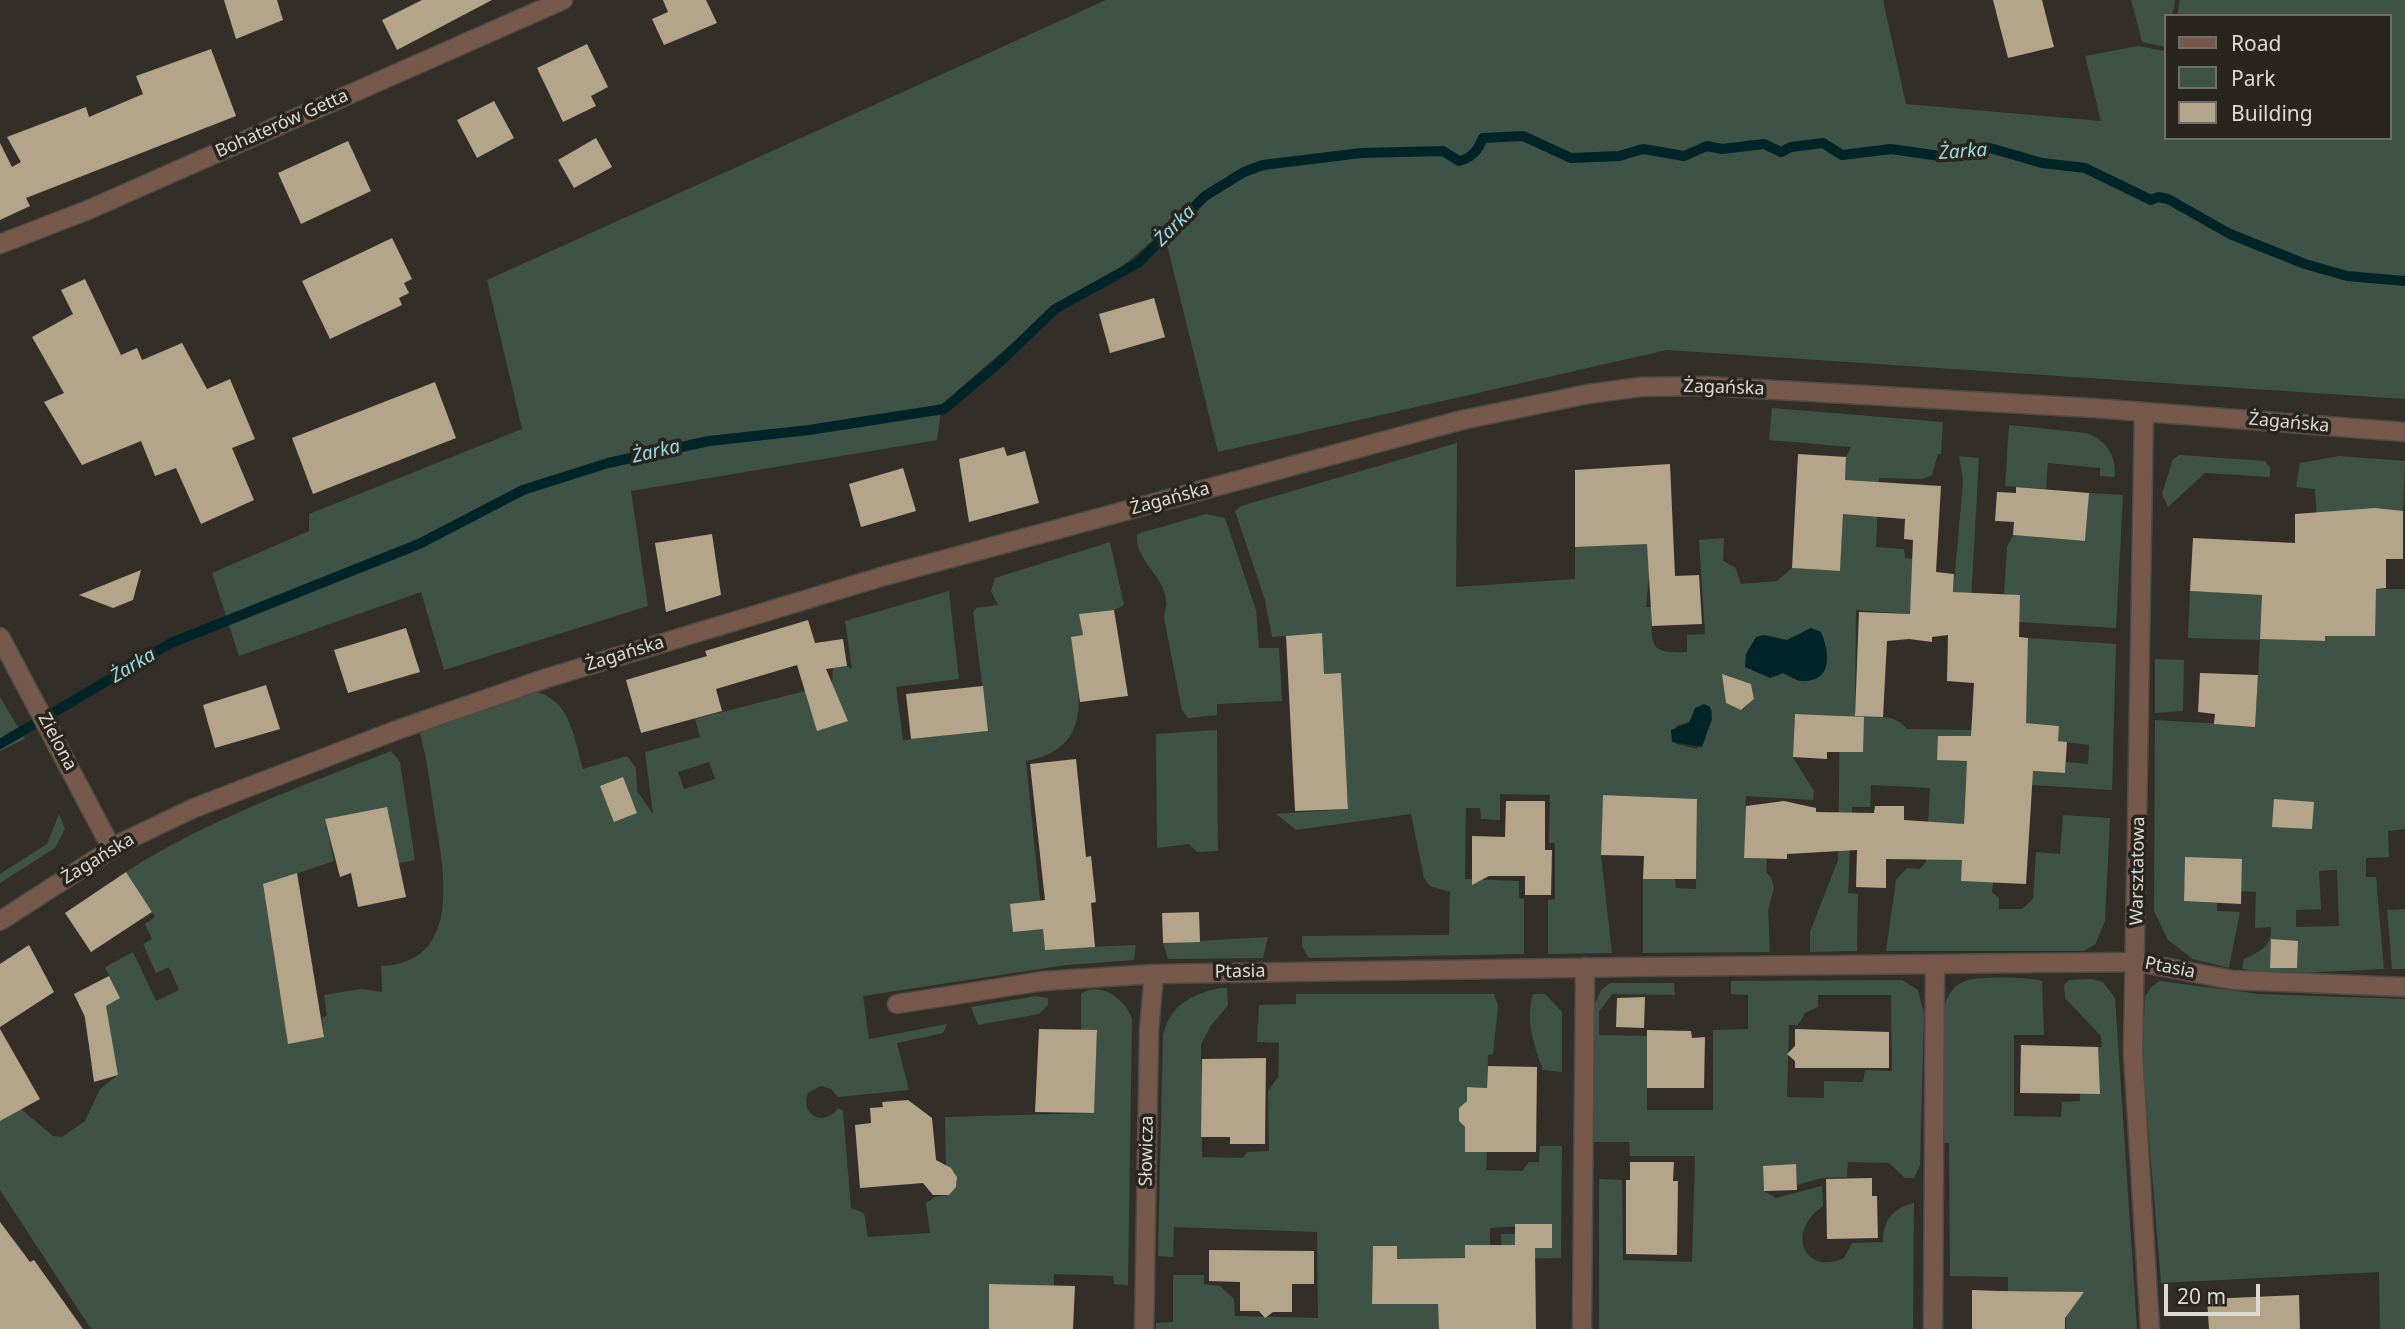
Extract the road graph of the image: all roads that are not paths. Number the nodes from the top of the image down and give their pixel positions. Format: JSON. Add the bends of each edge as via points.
{"nodes":[{"id":1,"x":563,"y":0,"type":"edge"},
{"id":2,"x":0,"y":244,"type":"edge"},
{"id":3,"x":2144,"y":412,"type":"junction"},
{"id":4,"x":2405,"y":432,"type":"edge"},
{"id":5,"x":0,"y":637,"type":"edge"},
{"id":6,"x":112,"y":849,"type":"junction"},
{"id":7,"x":0,"y":921,"type":"edge"},
{"id":8,"x":2137,"y":962,"type":"junction"},
{"id":9,"x":1935,"y":965,"type":"junction"},
{"id":10,"x":1585,"y":967,"type":"junction"},
{"id":11,"x":1154,"y":974,"type":"junction"},
{"id":12,"x":2405,"y":987,"type":"edge"},
{"id":13,"x":897,"y":1004,"type":"dead end"},
{"id":14,"x":1144,"y":1329,"type":"edge"},
{"id":15,"x":1582,"y":1329,"type":"edge"},
{"id":16,"x":1933,"y":1329,"type":"edge"},
{"id":17,"x":2150,"y":1329,"type":"edge"}],
"edges":[{"from":1,"to":2,"type":"street","name":"Bohaterów Getta","via":[[88,210]]},
{"from":3,"to":4,"type":"street","name":"Żagańska"},
{"from":3,"to":6,"type":"street","name":"Żagańska","via":[[1706,386],[1588,394],[1462,420],[884,576],[547,678],[236,790]]},
{"from":3,"to":8,"type":"street","name":"Warsztatowa"},
{"from":5,"to":6,"type":"street","name":"Zielona"},
{"from":6,"to":7,"type":"street","name":"Żagańska"},
{"from":8,"to":9,"type":"street","name":"Ptasia"},
{"from":8,"to":12,"type":"street","name":"Ptasia","via":[[2246,982]]},
{"from":8,"to":17,"type":"street","name":"Warsztatowa","via":[[2133,1053]]},
{"from":9,"to":10,"type":"street","name":"Ptasia"},
{"from":9,"to":16,"type":"street"},
{"from":10,"to":11,"type":"street","name":"Ptasia"},
{"from":10,"to":15,"type":"street"},
{"from":11,"to":13,"type":"street","name":"Ptasia","via":[[1021,983]]},
{"from":11,"to":14,"type":"street","name":"Słowicza"}]}
